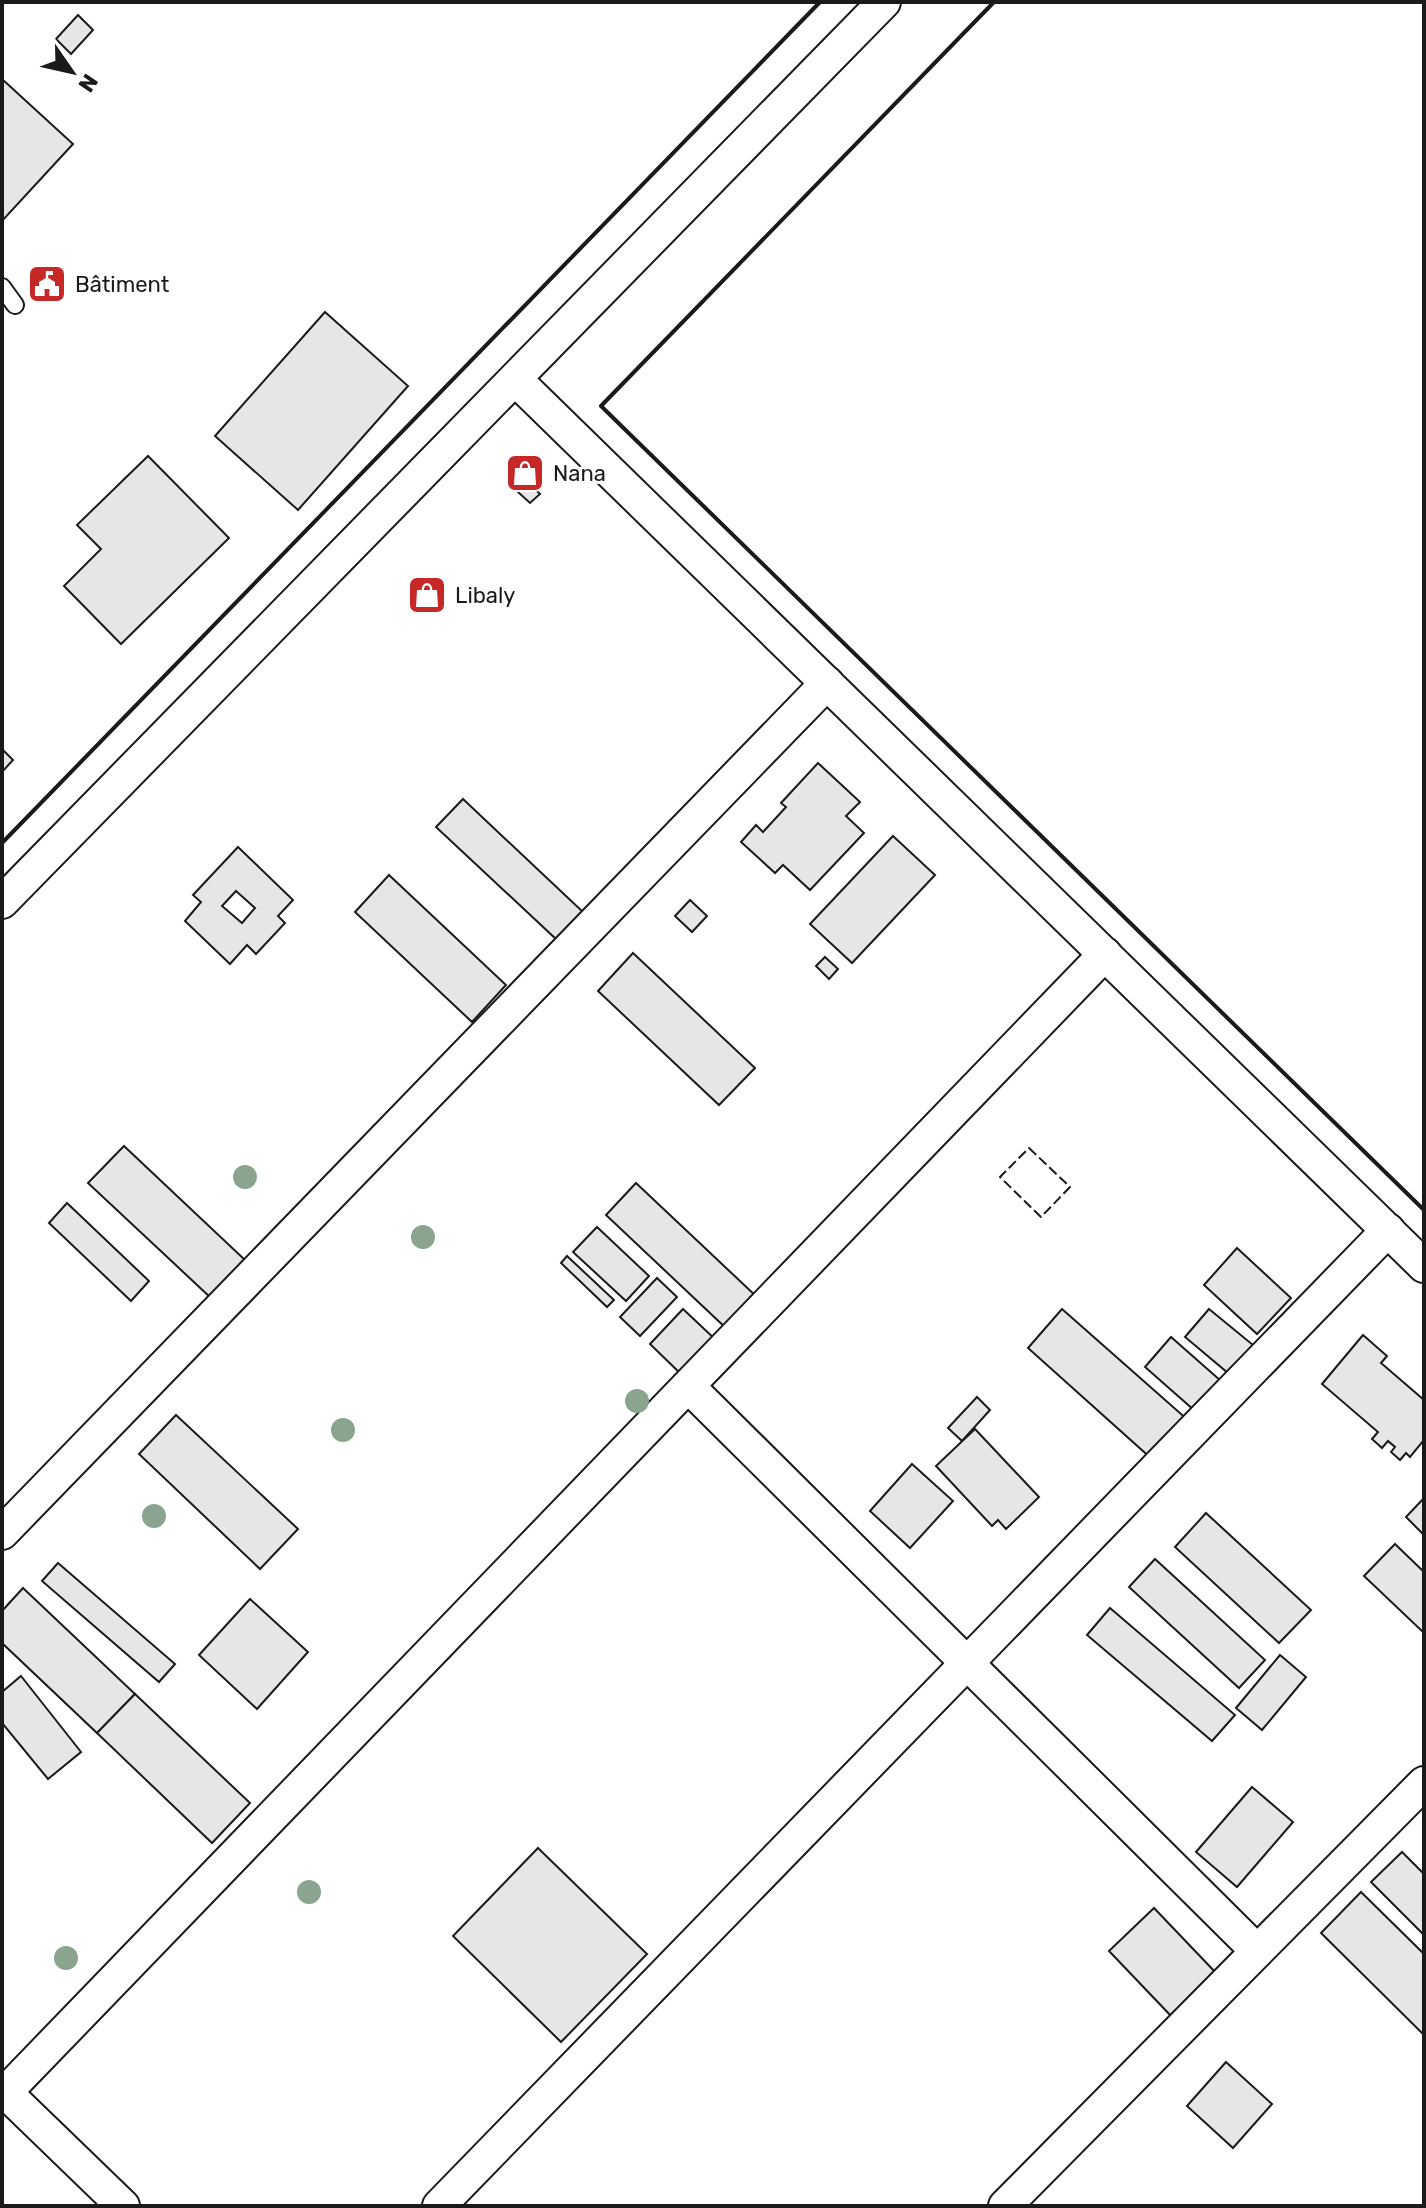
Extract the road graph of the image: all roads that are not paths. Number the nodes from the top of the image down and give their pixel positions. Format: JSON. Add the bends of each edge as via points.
{"nodes":[{"id":1,"x":884,"y":2,"type":"edge"},
{"id":2,"x":2,"y":287,"type":"edge"},
{"id":3,"x":15,"y":305,"type":"dead end"},
{"id":4,"x":515,"y":379,"type":"junction"},
{"id":5,"x":827,"y":683,"type":"junction"},
{"id":6,"x":2,"y":902,"type":"edge"},
{"id":7,"x":1105,"y":954,"type":"junction"},
{"id":8,"x":1388,"y":1230,"type":"junction"},
{"id":9,"x":1424,"y":1266,"type":"edge"},
{"id":10,"x":688,"y":1386,"type":"junction"},
{"id":11,"x":2,"y":1533,"type":"edge"},
{"id":12,"x":968,"y":1662,"type":"junction"},
{"id":13,"x":1424,"y":1783,"type":"edge"},
{"id":14,"x":1257,"y":1951,"type":"junction"},
{"id":15,"x":3,"y":2093,"type":"edge"},
{"id":16,"x":123,"y":2206,"type":"edge"},
{"id":17,"x":439,"y":2206,"type":"edge"},
{"id":18,"x":1005,"y":2206,"type":"edge"}],
"edges":[{"from":1,"to":4,"type":"street"},
{"from":2,"to":3,"type":"lane"},
{"from":4,"to":5,"type":"street"},
{"from":4,"to":6,"type":"street"},
{"from":5,"to":7,"type":"street"},
{"from":5,"to":11,"type":"street"},
{"from":7,"to":8,"type":"street"},
{"from":7,"to":10,"type":"street"},
{"from":8,"to":9,"type":"street"},
{"from":8,"to":12,"type":"street"},
{"from":10,"to":12,"type":"street"},
{"from":10,"to":15,"type":"street"},
{"from":12,"to":14,"type":"street"},
{"from":12,"to":17,"type":"street"},
{"from":13,"to":14,"type":"street"},
{"from":14,"to":18,"type":"street"},
{"from":15,"to":16,"type":"street"}]}
